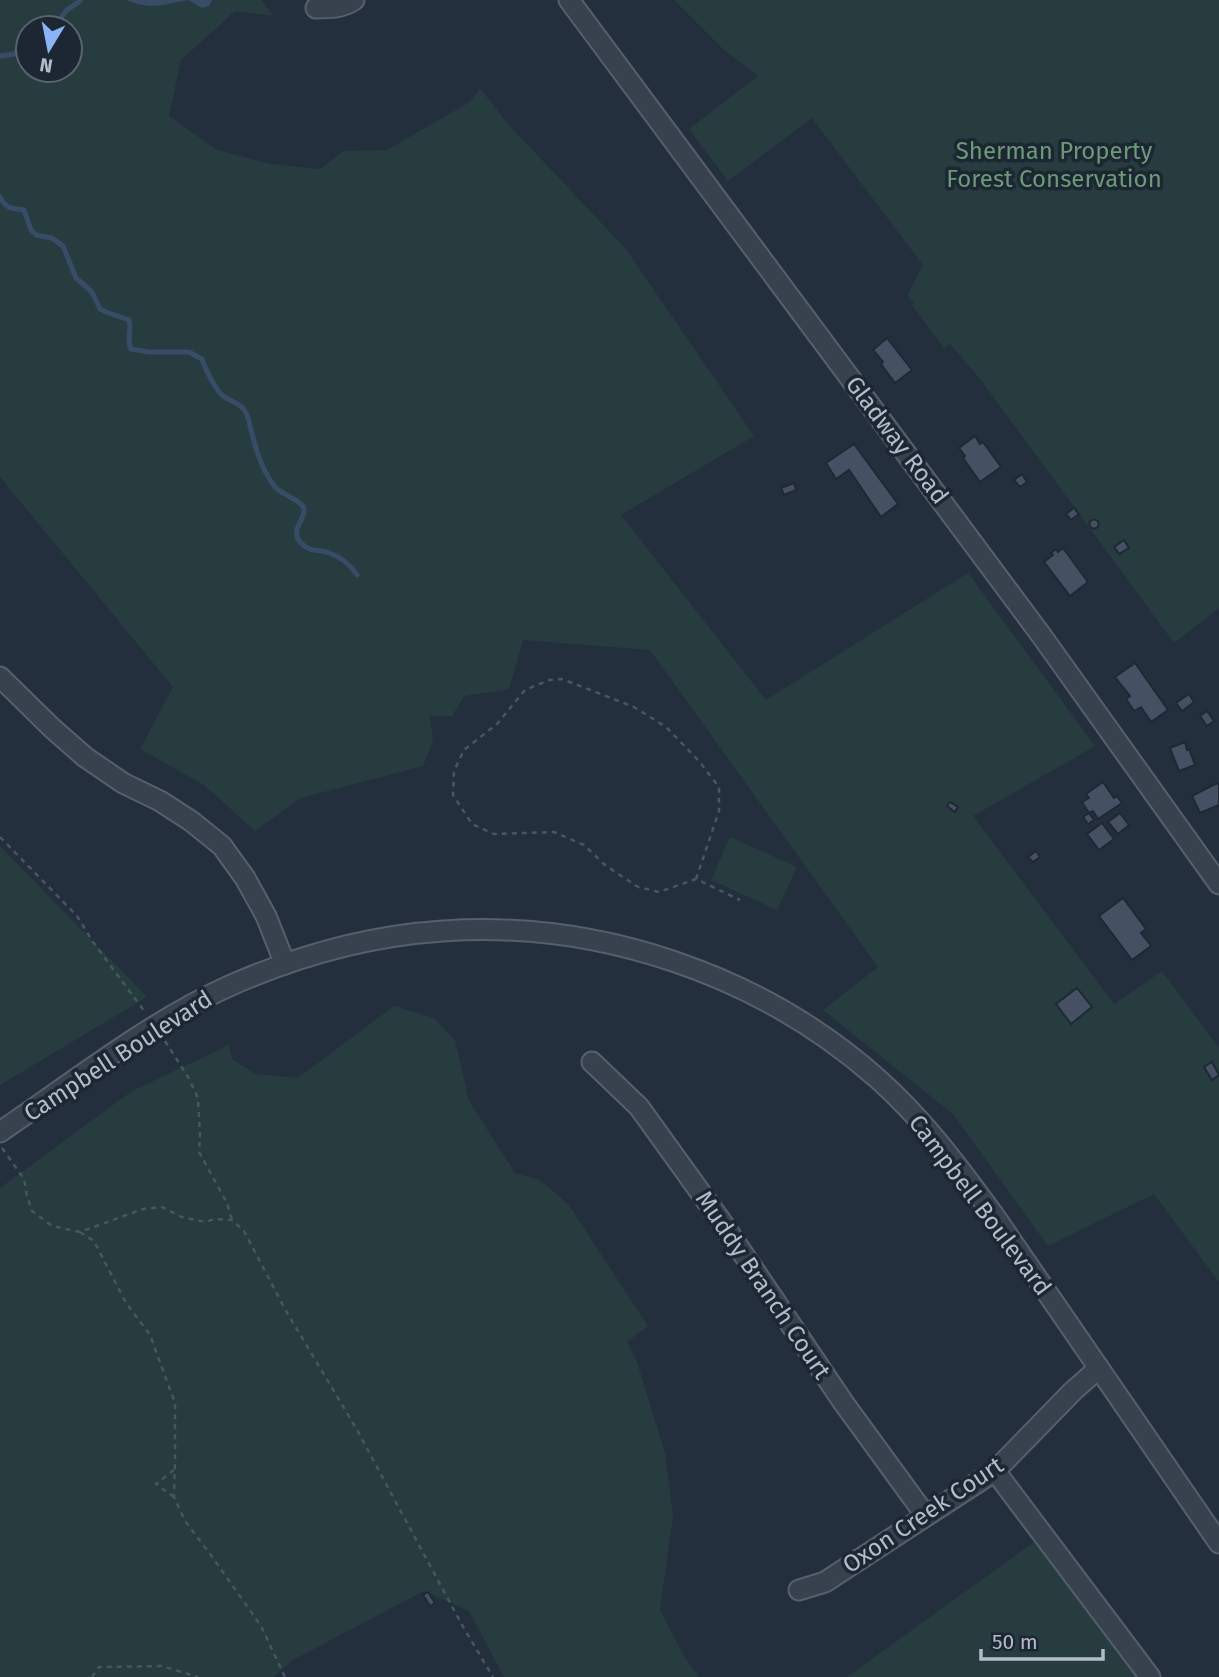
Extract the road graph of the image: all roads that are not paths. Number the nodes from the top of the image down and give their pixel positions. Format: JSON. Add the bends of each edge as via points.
{"nodes":[{"id":1,"x":354,"y":0,"type":"edge"},
{"id":2,"x":569,"y":0,"type":"edge"},
{"id":3,"x":316,"y":8,"type":"dead end"},
{"id":4,"x":0,"y":677,"type":"edge"},
{"id":5,"x":1219,"y":884,"type":"edge"},
{"id":6,"x":285,"y":964,"type":"junction"},
{"id":7,"x":592,"y":1062,"type":"dead end"},
{"id":8,"x":0,"y":1132,"type":"edge"},
{"id":9,"x":1099,"y":1368,"type":"junction"},
{"id":10,"x":995,"y":1471,"type":"junction"},
{"id":11,"x":926,"y":1516,"type":"junction"},
{"id":12,"x":1219,"y":1543,"type":"edge"},
{"id":13,"x":799,"y":1590,"type":"dead end"},
{"id":14,"x":1150,"y":1677,"type":"edge"}],
"edges":[{"from":1,"to":3,"type":"street","via":[[336,8]]},
{"from":2,"to":5,"type":"street","name":"Gladway Road","via":[[1041,635]]},
{"from":4,"to":6,"type":"street","via":[[85,757],[191,821],[222,846],[266,916]]},
{"from":6,"to":8,"type":"street","name":"Campbell Boulevard","via":[[225,988],[156,1026]]},
{"from":6,"to":9,"type":"street","name":"Campbell Boulevard","via":[[391,937],[499,930],[620,946],[736,986],[836,1046],[926,1126]]},
{"from":7,"to":11,"type":"street","name":"Muddy Branch Court","via":[[639,1107]]},
{"from":9,"to":10,"type":"street","name":"Oxon Creek Court"},
{"from":9,"to":12,"type":"street","name":"Campbell Boulevard"},
{"from":10,"to":11,"type":"street","name":"Oxon Creek Court"},
{"from":10,"to":14,"type":"street"},
{"from":11,"to":13,"type":"street","name":"Oxon Creek Court","via":[[825,1581]]}]}
